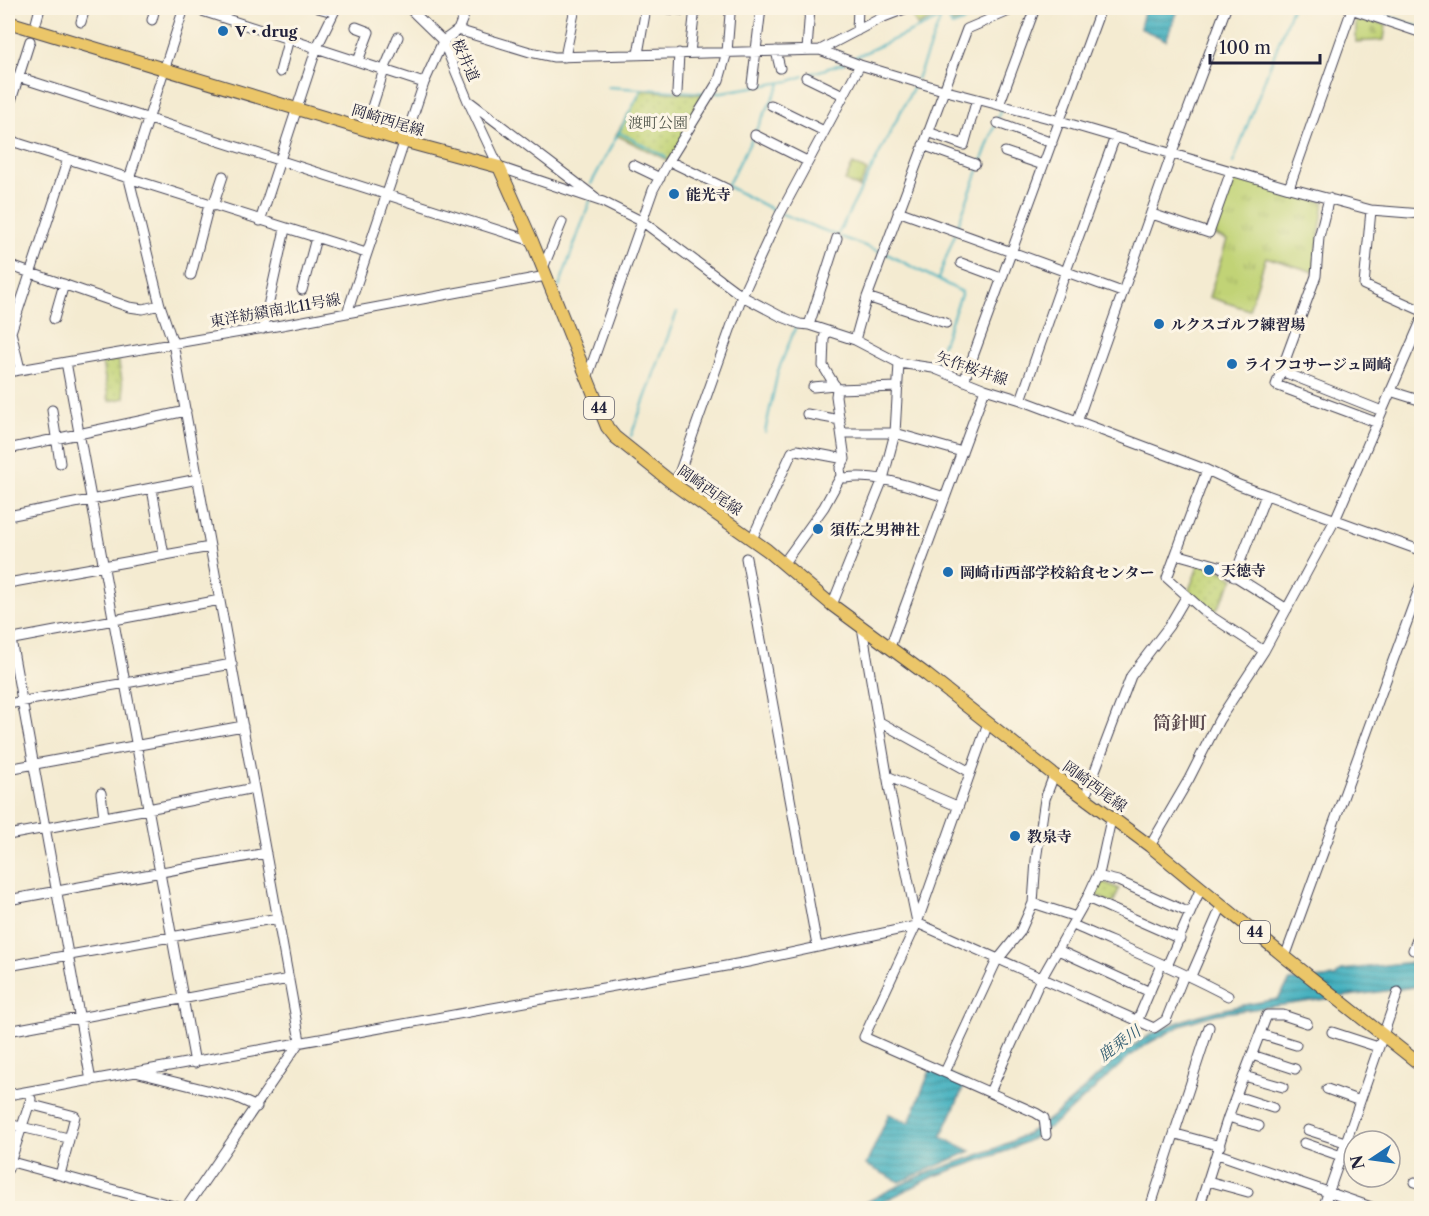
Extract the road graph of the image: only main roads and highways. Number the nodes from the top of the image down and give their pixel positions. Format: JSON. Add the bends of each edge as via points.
{"nodes":[{"id":1,"x":8,"y":22,"type":"edge"},
{"id":2,"x":1422,"y":1066,"type":"edge"}],
"edges":[{"from":1,"to":2,"type":"main road","name":"岡崎西尾線","number":"44","via":[[499,167],[607,427],[615,437],[1150,846]]}]}
